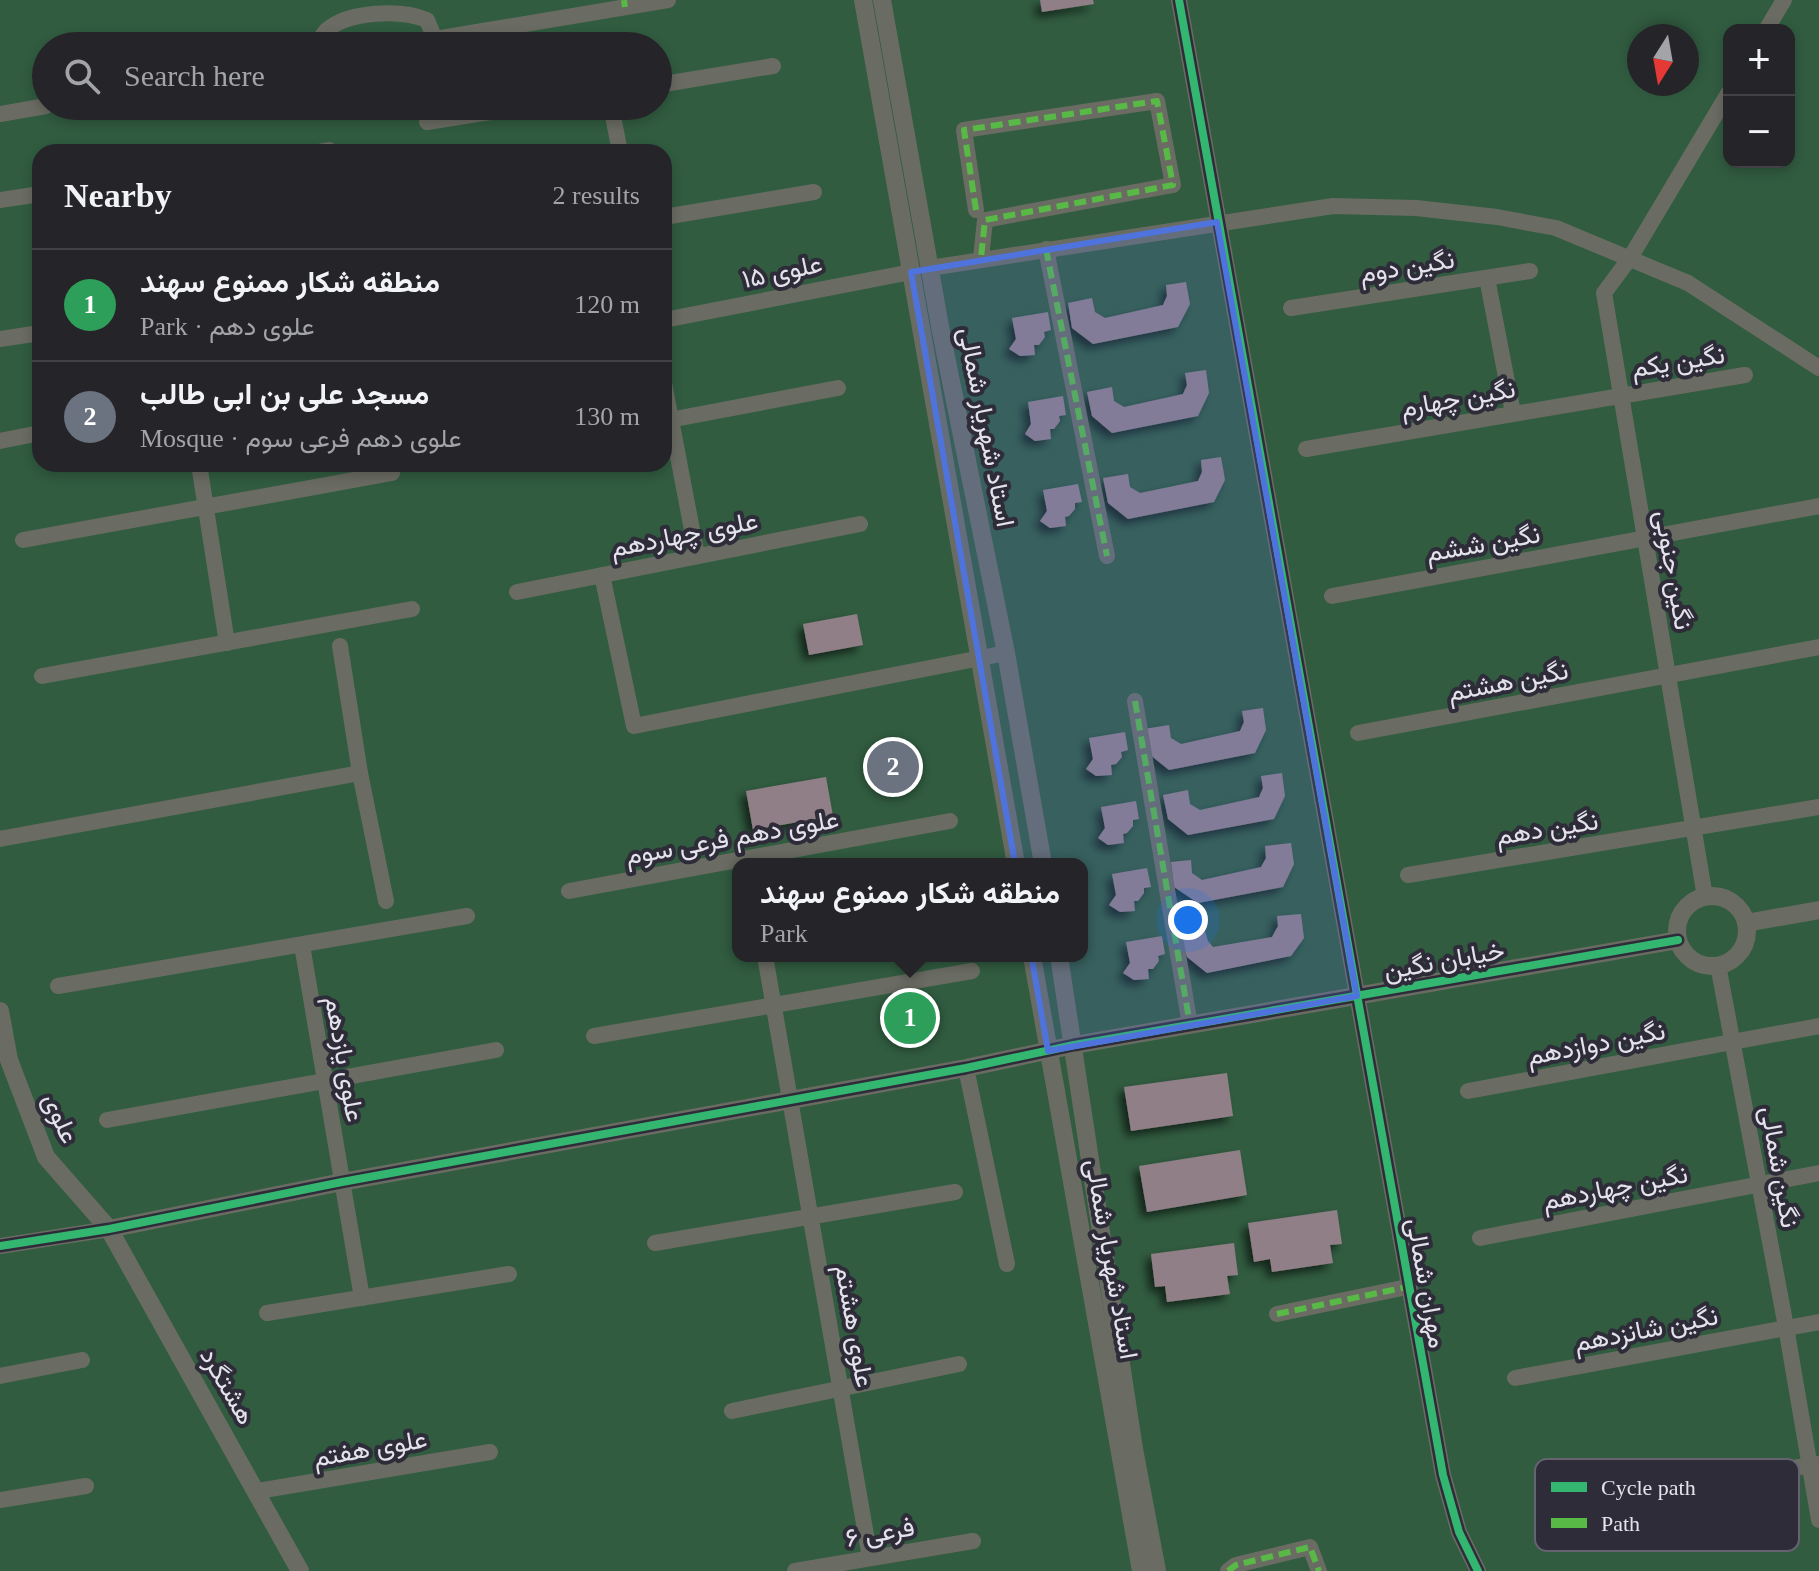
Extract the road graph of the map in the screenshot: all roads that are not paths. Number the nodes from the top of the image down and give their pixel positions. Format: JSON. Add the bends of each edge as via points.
{"nodes":[{"id":1,"x":668,"y":0,"type":"edge"},
{"id":2,"x":863,"y":0,"type":"edge"},
{"id":3,"x":882,"y":0,"type":"edge"},
{"id":4,"x":1179,"y":0,"type":"edge"},
{"id":5,"x":1784,"y":0,"type":"edge"},
{"id":6,"x":624,"y":4,"type":"edge"},
{"id":7,"x":1770,"y":24,"type":"edge"},
{"id":8,"x":326,"y":32,"type":"edge"},
{"id":9,"x":431,"y":32,"type":"edge"},
{"id":10,"x":485,"y":32,"type":"edge"},
{"id":11,"x":773,"y":66,"type":"dead end"},
{"id":12,"x":672,"y":83,"type":"edge"},
{"id":13,"x":1727,"y":96,"type":"edge"},
{"id":14,"x":32,"y":108,"type":"edge"},
{"id":15,"x":0,"y":114,"type":"edge"},
{"id":16,"x":440,"y":120,"type":"edge"},
{"id":17,"x":614,"y":120,"type":"edge"},
{"id":18,"x":427,"y":122,"type":"dead end"},
{"id":19,"x":618,"y":144,"type":"edge"},
{"id":20,"x":814,"y":192,"type":"dead end"},
{"id":21,"x":32,"y":195,"type":"edge"},
{"id":22,"x":0,"y":200,"type":"edge"},
{"id":23,"x":976,"y":210,"type":"dead end"},
{"id":24,"x":672,"y":216,"type":"edge"},
{"id":25,"x":1217,"y":222,"type":"junction"},
{"id":26,"x":1046,"y":249,"type":"junction"},
{"id":27,"x":981,"y":258,"type":"junction"},
{"id":28,"x":1630,"y":258,"type":"junction"},
{"id":29,"x":930,"y":268,"type":"junction"},
{"id":30,"x":1530,"y":271,"type":"dead end"},
{"id":31,"x":911,"y":272,"type":"junction"},
{"id":32,"x":1487,"y":278,"type":"junction"},
{"id":33,"x":1291,"y":308,"type":"dead end"},
{"id":34,"x":672,"y":318,"type":"edge"},
{"id":35,"x":32,"y":334,"type":"edge"},
{"id":36,"x":0,"y":339,"type":"edge"},
{"id":37,"x":1819,"y":368,"type":"edge"},
{"id":38,"x":1745,"y":375,"type":"dead end"},
{"id":39,"x":838,"y":388,"type":"dead end"},
{"id":40,"x":1619,"y":394,"type":"junction"},
{"id":41,"x":1513,"y":413,"type":"junction"},
{"id":42,"x":672,"y":420,"type":"edge"},
{"id":43,"x":32,"y":435,"type":"edge"},
{"id":44,"x":0,"y":441,"type":"edge"},
{"id":45,"x":672,"y":444,"type":"edge"},
{"id":46,"x":1306,"y":449,"type":"dead end"},
{"id":47,"x":200,"y":472,"type":"edge"},
{"id":48,"x":392,"y":473,"type":"dead end"},
{"id":49,"x":206,"y":506,"type":"junction"},
{"id":50,"x":1819,"y":506,"type":"edge"},
{"id":51,"x":860,"y":524,"type":"dead end"},
{"id":52,"x":1644,"y":538,"type":"junction"},
{"id":53,"x":23,"y":540,"type":"dead end"},
{"id":54,"x":697,"y":556,"type":"junction"},
{"id":55,"x":1107,"y":556,"type":"dead end"},
{"id":56,"x":602,"y":575,"type":"junction"},
{"id":57,"x":517,"y":592,"type":"dead end"},
{"id":58,"x":1332,"y":596,"type":"dead end"},
{"id":59,"x":412,"y":609,"type":"dead end"},
{"id":60,"x":227,"y":643,"type":"junction"},
{"id":61,"x":340,"y":646,"type":"dead end"},
{"id":62,"x":1819,"y":647,"type":"edge"},
{"id":63,"x":1006,"y":653,"type":"junction"},
{"id":64,"x":981,"y":657,"type":"junction"},
{"id":65,"x":1667,"y":675,"type":"junction"},
{"id":66,"x":42,"y":676,"type":"dead end"},
{"id":67,"x":1135,"y":701,"type":"dead end"},
{"id":68,"x":1358,"y":733,"type":"dead end"},
{"id":69,"x":360,"y":773,"type":"junction"},
{"id":70,"x":1819,"y":807,"type":"edge"},
{"id":71,"x":950,"y":821,"type":"dead end"},
{"id":72,"x":1694,"y":830,"type":"junction"},
{"id":73,"x":0,"y":839,"type":"edge"},
{"id":74,"x":762,"y":858,"type":"edge"},
{"id":75,"x":1015,"y":858,"type":"edge"},
{"id":76,"x":1042,"y":858,"type":"edge"},
{"id":77,"x":732,"y":864,"type":"edge"},
{"id":78,"x":1408,"y":875,"type":"dead end"},
{"id":79,"x":569,"y":891,"type":"dead end"},
{"id":80,"x":1705,"y":897,"type":"junction"},
{"id":81,"x":386,"y":901,"type":"dead end"},
{"id":82,"x":1819,"y":910,"type":"edge"},
{"id":83,"x":467,"y":916,"type":"dead end"},
{"id":84,"x":1746,"y":923,"type":"junction"},
{"id":85,"x":1678,"y":940,"type":"junction"},
{"id":86,"x":302,"y":945,"type":"junction"},
{"id":87,"x":766,"y":962,"type":"edge"},
{"id":88,"x":1033,"y":962,"type":"edge"},
{"id":89,"x":1060,"y":962,"type":"edge"},
{"id":90,"x":1718,"y":965,"type":"junction"},
{"id":91,"x":972,"y":971,"type":"dead end"},
{"id":92,"x":58,"y":986,"type":"dead end"},
{"id":93,"x":1357,"y":996,"type":"junction"},
{"id":94,"x":774,"y":1003,"type":"junction"},
{"id":95,"x":0,"y":1011,"type":"edge"},
{"id":96,"x":1190,"y":1025,"type":"junction"},
{"id":97,"x":1819,"y":1026,"type":"edge"},
{"id":98,"x":594,"y":1036,"type":"dead end"},
{"id":99,"x":1733,"y":1042,"type":"junction"},
{"id":100,"x":1074,"y":1045,"type":"junction"},
{"id":101,"x":496,"y":1050,"type":"dead end"},
{"id":102,"x":1048,"y":1051,"type":"junction"},
{"id":103,"x":966,"y":1068,"type":"junction"},
{"id":104,"x":324,"y":1080,"type":"junction"},
{"id":105,"x":1468,"y":1091,"type":"dead end"},
{"id":106,"x":792,"y":1101,"type":"junction"},
{"id":107,"x":107,"y":1120,"type":"dead end"},
{"id":108,"x":1819,"y":1173,"type":"edge"},
{"id":109,"x":342,"y":1182,"type":"junction"},
{"id":110,"x":1758,"y":1184,"type":"junction"},
{"id":111,"x":955,"y":1192,"type":"dead end"},
{"id":112,"x":812,"y":1216,"type":"junction"},
{"id":113,"x":109,"y":1229,"type":"junction"},
{"id":114,"x":1480,"y":1238,"type":"dead end"},
{"id":115,"x":655,"y":1243,"type":"dead end"},
{"id":116,"x":0,"y":1246,"type":"edge"},
{"id":117,"x":1007,"y":1264,"type":"dead end"},
{"id":118,"x":509,"y":1274,"type":"dead end"},
{"id":119,"x":1407,"y":1287,"type":"junction"},
{"id":120,"x":362,"y":1298,"type":"junction"},
{"id":121,"x":267,"y":1313,"type":"dead end"},
{"id":122,"x":1277,"y":1314,"type":"dead end"},
{"id":123,"x":1819,"y":1322,"type":"edge"},
{"id":124,"x":1786,"y":1327,"type":"junction"},
{"id":125,"x":82,"y":1360,"type":"dead end"},
{"id":126,"x":959,"y":1364,"type":"dead end"},
{"id":127,"x":0,"y":1376,"type":"edge"},
{"id":128,"x":1515,"y":1378,"type":"dead end"},
{"id":129,"x":841,"y":1387,"type":"junction"},
{"id":130,"x":732,"y":1411,"type":"dead end"},
{"id":131,"x":490,"y":1452,"type":"dead end"},
{"id":132,"x":1814,"y":1465,"type":"edge"},
{"id":133,"x":86,"y":1486,"type":"dead end"},
{"id":134,"x":258,"y":1491,"type":"junction"},
{"id":135,"x":0,"y":1500,"type":"edge"},
{"id":136,"x":1819,"y":1520,"type":"edge"},
{"id":137,"x":973,"y":1541,"type":"dead end"},
{"id":138,"x":870,"y":1558,"type":"junction"},
{"id":139,"x":300,"y":1571,"type":"edge"},
{"id":140,"x":795,"y":1571,"type":"edge"},
{"id":141,"x":1141,"y":1571,"type":"edge"},
{"id":142,"x":1157,"y":1571,"type":"edge"},
{"id":143,"x":1228,"y":1571,"type":"edge"},
{"id":144,"x":1319,"y":1571,"type":"edge"},
{"id":145,"x":1478,"y":1571,"type":"edge"}],
"edges":[{"from":1,"to":6,"type":"street"},
{"from":2,"to":31,"type":"street","name":"استاد شهریار شمالی"},
{"from":3,"to":29,"type":"street","name":"استاد شهریار شمالی"},
{"from":4,"to":25,"type":"street","name":"مهران شمالی"},
{"from":5,"to":7,"type":"street"},
{"from":6,"to":10,"type":"street"},
{"from":8,"to":9,"type":"street","via":[[345,21],[412,14],[427,20]]},
{"from":11,"to":12,"type":"street"},
{"from":13,"to":28,"type":"street","name":"نگین جنوبی"},
{"from":14,"to":15,"type":"street"},
{"from":16,"to":18,"type":"street"},
{"from":17,"to":19,"type":"street"},
{"from":20,"to":24,"type":"street"},
{"from":21,"to":22,"type":"street"},
{"from":23,"to":27,"type":"street","via":[[964,130],[1157,101],[1173,185],[985,220]]},
{"from":25,"to":26,"type":"street"},
{"from":25,"to":28,"type":"street","via":[[1333,206],[1416,208],[1556,228]]},
{"from":25,"to":93,"type":"street","name":"مهران شمالی"},
{"from":26,"to":27,"type":"street"},
{"from":26,"to":55,"type":"street"},
{"from":27,"to":29,"type":"street"},
{"from":28,"to":37,"type":"street","via":[[1688,283]]},
{"from":28,"to":40,"type":"street","name":"نگین جنوبی","via":[[1604,293]]},
{"from":29,"to":31,"type":"street"},
{"from":29,"to":63,"type":"street","name":"استاد شهریار شمالی"},
{"from":30,"to":32,"type":"street","name":"نگین دوم"},
{"from":31,"to":34,"type":"street","name":"علوی ۱۵"},
{"from":31,"to":64,"type":"street","name":"استاد شهریار شمالی"},
{"from":32,"to":33,"type":"street","name":"نگین دوم"},
{"from":32,"to":41,"type":"street"},
{"from":35,"to":36,"type":"street"},
{"from":38,"to":40,"type":"street","name":"نگین یکم"},
{"from":39,"to":42,"type":"street"},
{"from":40,"to":41,"type":"street","name":"نگین چهارم"},
{"from":40,"to":52,"type":"street","name":"نگین جنوبی"},
{"from":41,"to":46,"type":"street","name":"نگین چهارم"},
{"from":43,"to":44,"type":"street"},
{"from":45,"to":54,"type":"street"},
{"from":47,"to":49,"type":"street"},
{"from":48,"to":49,"type":"street"},
{"from":49,"to":53,"type":"street"},
{"from":49,"to":60,"type":"street"},
{"from":50,"to":52,"type":"street","name":"نگین ششم"},
{"from":51,"to":54,"type":"street","name":"علوی چهاردهم"},
{"from":52,"to":58,"type":"street","name":"نگین ششم"},
{"from":52,"to":65,"type":"street","name":"نگین جنوبی"},
{"from":54,"to":56,"type":"street","name":"علوی چهاردهم"},
{"from":56,"to":57,"type":"street","name":"علوی چهاردهم"},
{"from":56,"to":64,"type":"street","via":[[634,726]]},
{"from":59,"to":60,"type":"street"},
{"from":60,"to":66,"type":"street"},
{"from":61,"to":69,"type":"street"},
{"from":62,"to":65,"type":"street","name":"نگین هشتم"},
{"from":63,"to":64,"type":"street"},
{"from":63,"to":76,"type":"street","name":"استاد شهریار شمالی"},
{"from":64,"to":75,"type":"street","name":"استاد شهریار شمالی"},
{"from":65,"to":68,"type":"street","name":"نگین هشتم"},
{"from":65,"to":72,"type":"street","name":"نگین جنوبی"},
{"from":67,"to":96,"type":"street"},
{"from":69,"to":73,"type":"street"},
{"from":69,"to":81,"type":"street"},
{"from":70,"to":72,"type":"street","name":"نگین دهم"},
{"from":71,"to":74,"type":"street","name":"علوی دهم فرعی سوم"},
{"from":72,"to":78,"type":"street","name":"نگین دهم"},
{"from":72,"to":80,"type":"street","name":"نگین جنوبی"},
{"from":77,"to":79,"type":"street","name":"علوی دهم فرعی سوم"},
{"from":80,"to":84,"type":"street","via":[[1735,905]]},
{"from":80,"to":85,"type":"street","via":[[1683,913]]},
{"from":82,"to":84,"type":"street"},
{"from":83,"to":86,"type":"street"},
{"from":84,"to":90,"type":"street","via":[[1738,955]]},
{"from":85,"to":90,"type":"street","via":[[1698,963]]},
{"from":85,"to":93,"type":"street","name":"خیابان نگین"},
{"from":86,"to":92,"type":"street"},
{"from":86,"to":104,"type":"street","name":"علوی یازدهم"},
{"from":87,"to":94,"type":"street","name":"علوی هشتم"},
{"from":88,"to":102,"type":"street","name":"استاد شهریار شمالی"},
{"from":89,"to":100,"type":"street","name":"استاد شهریار شمالی"},
{"from":90,"to":99,"type":"street","name":"نگین شمالی"},
{"from":91,"to":94,"type":"street"},
{"from":93,"to":96,"type":"street","name":"خیابان نگین"},
{"from":93,"to":119,"type":"street","name":"مهران شمالی"},
{"from":94,"to":98,"type":"street"},
{"from":94,"to":106,"type":"street","name":"علوی هشتم"},
{"from":95,"to":113,"type":"street","name":"علوی","via":[[9,1060],[46,1157]]},
{"from":96,"to":100,"type":"street","name":"خیابان نگین"},
{"from":97,"to":99,"type":"street","name":"نگین دوازدهم"},
{"from":99,"to":105,"type":"street","name":"نگین دوازدهم"},
{"from":99,"to":110,"type":"street","name":"نگین شمالی"},
{"from":100,"to":102,"type":"street","name":"خیابان نگین"},
{"from":100,"to":142,"type":"street","name":"استاد شهریار شمالی"},
{"from":101,"to":104,"type":"street"},
{"from":102,"to":103,"type":"street","name":"خیابان نگین"},
{"from":102,"to":141,"type":"street","name":"استاد شهریار شمالی"},
{"from":103,"to":106,"type":"street","name":"خیابان نگین"},
{"from":103,"to":117,"type":"street"},
{"from":104,"to":107,"type":"street"},
{"from":104,"to":109,"type":"street","name":"علوی یازدهم"},
{"from":106,"to":109,"type":"street","name":"خیابان نگین"},
{"from":106,"to":112,"type":"street","name":"علوی هشتم"},
{"from":108,"to":110,"type":"street","name":"نگین چهاردهم"},
{"from":109,"to":113,"type":"street","name":"خیابان نگین"},
{"from":109,"to":120,"type":"street","name":"علوی یازدهم"},
{"from":110,"to":114,"type":"street","name":"نگین چهاردهم"},
{"from":110,"to":124,"type":"street","name":"نگین شمالی"},
{"from":111,"to":112,"type":"street"},
{"from":112,"to":115,"type":"street"},
{"from":112,"to":129,"type":"street","name":"علوی هشتم"},
{"from":113,"to":116,"type":"street"},
{"from":113,"to":134,"type":"street","name":"هشتگرد"},
{"from":118,"to":120,"type":"street"},
{"from":119,"to":122,"type":"street"},
{"from":119,"to":145,"type":"street","name":"مهران شمالی","via":[[1443,1475],[1459,1532]]},
{"from":120,"to":121,"type":"street"},
{"from":123,"to":124,"type":"street","name":"نگین شانزدهم"},
{"from":124,"to":128,"type":"street","name":"نگین شانزدهم"},
{"from":124,"to":132,"type":"street","name":"نگین شمالی"},
{"from":125,"to":127,"type":"street"},
{"from":126,"to":129,"type":"street"},
{"from":129,"to":130,"type":"street"},
{"from":129,"to":138,"type":"street","name":"علوی هشتم"},
{"from":131,"to":134,"type":"street","name":"علوی هفتم"},
{"from":132,"to":136,"type":"street","name":"نگین شمالی"},
{"from":133,"to":135,"type":"street"},
{"from":134,"to":139,"type":"street","name":"هشتگرد"},
{"from":137,"to":138,"type":"street","name":"فرعی ۶"},
{"from":138,"to":140,"type":"street","name":"فرعی ۶"},
{"from":143,"to":144,"type":"street","via":[[1310,1547]]}]}
